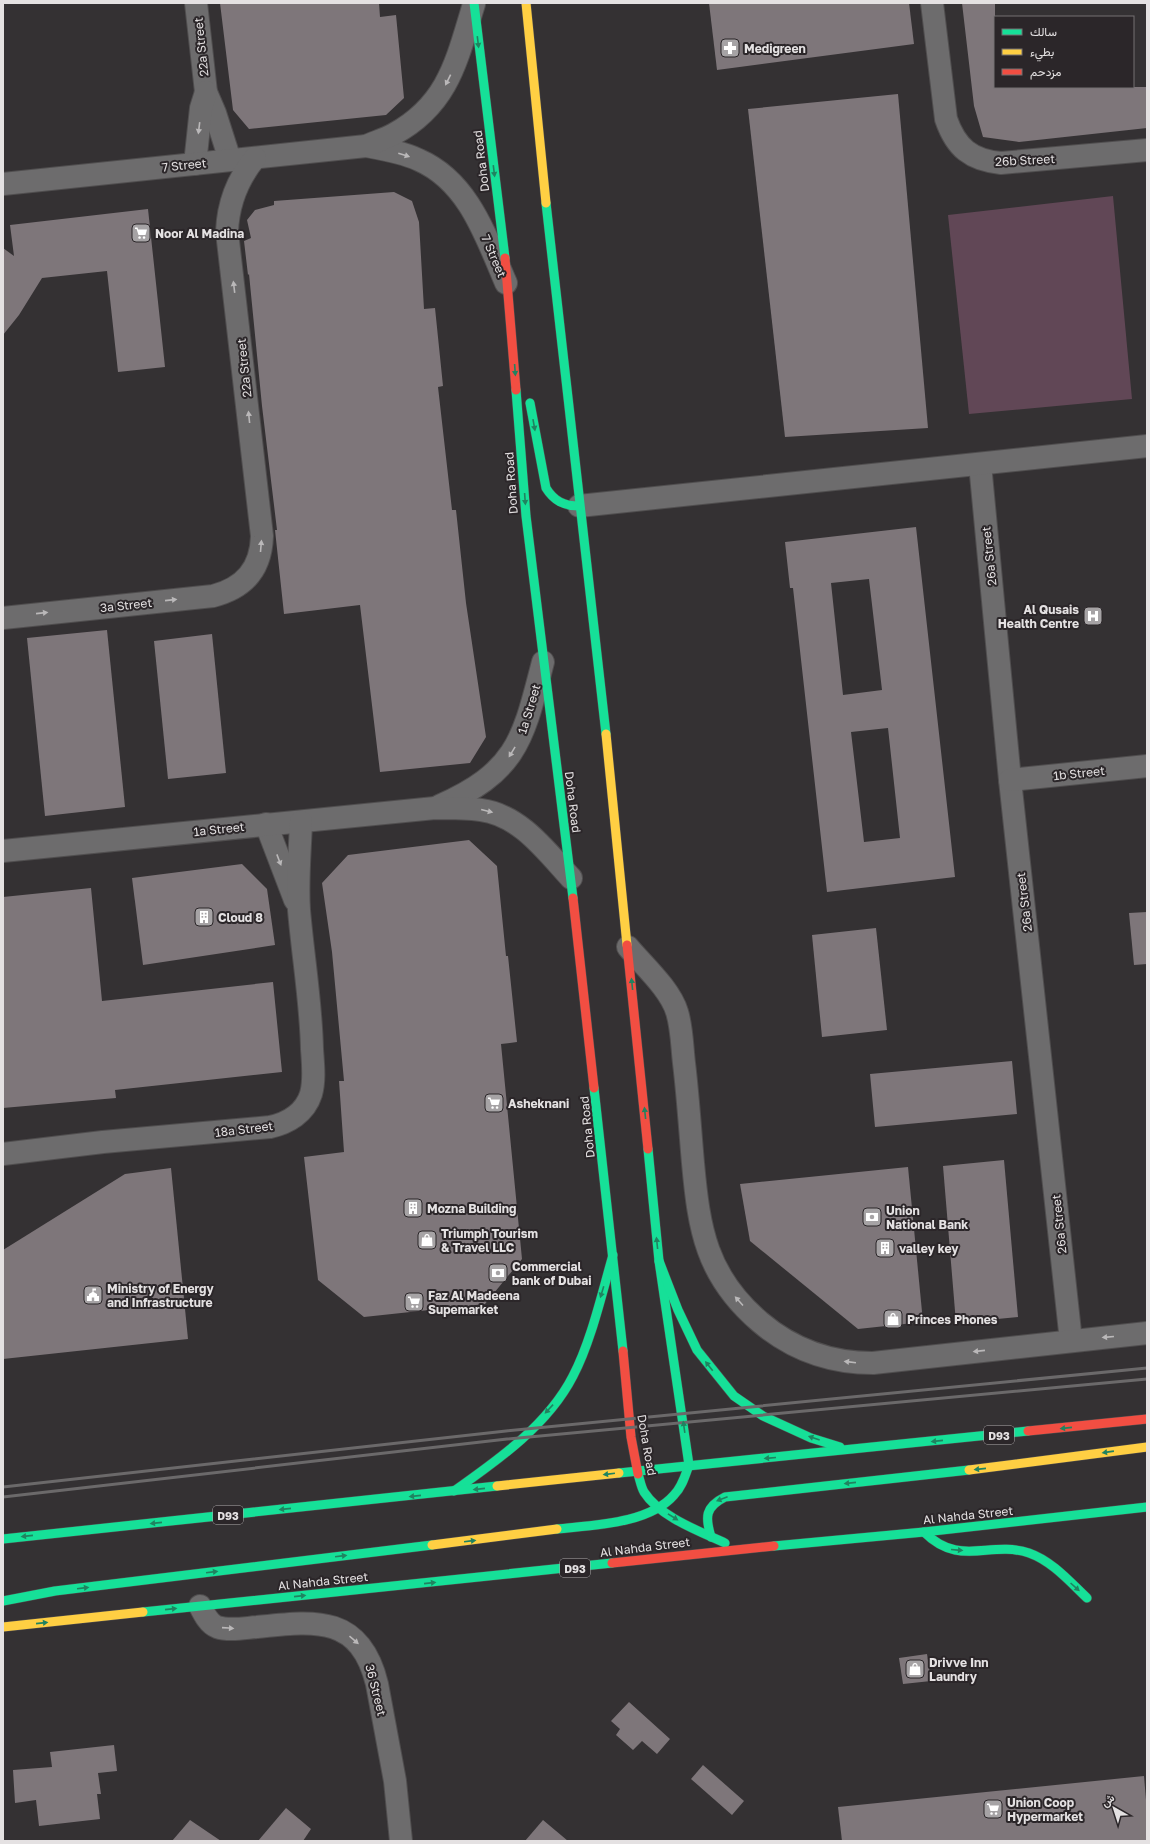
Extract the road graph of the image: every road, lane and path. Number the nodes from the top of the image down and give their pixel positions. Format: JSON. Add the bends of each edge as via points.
{"nodes":[{"id":1,"x":196,"y":3,"type":"edge"},
{"id":2,"x":474,"y":3,"type":"edge"},
{"id":3,"x":526,"y":3,"type":"edge"},
{"id":4,"x":932,"y":3,"type":"edge"},
{"id":5,"x":206,"y":92,"type":"junction"},
{"id":6,"x":366,"y":146,"type":"junction"},
{"id":7,"x":1147,"y":150,"type":"edge"},
{"id":8,"x":255,"y":158,"type":"junction"},
{"id":9,"x":230,"y":160,"type":"junction"},
{"id":10,"x":195,"y":164,"type":"junction"},
{"id":11,"x":3,"y":184,"type":"edge"},
{"id":12,"x":509,"y":290,"type":"junction"},
{"id":13,"x":525,"y":376,"type":"dead end"},
{"id":14,"x":528,"y":392,"type":"dead end"},
{"id":15,"x":1147,"y":446,"type":"edge"},
{"id":16,"x":980,"y":464,"type":"junction"},
{"id":17,"x":579,"y":506,"type":"junction"},
{"id":18,"x":245,"y":580,"type":"joint"},
{"id":19,"x":3,"y":618,"type":"edge"},
{"id":20,"x":543,"y":662,"type":"junction"},
{"id":21,"x":1147,"y":766,"type":"edge"},
{"id":22,"x":1010,"y":780,"type":"junction"},
{"id":23,"x":435,"y":808,"type":"junction"},
{"id":24,"x":301,"y":822,"type":"junction"},
{"id":25,"x":266,"y":824,"type":"junction"},
{"id":26,"x":3,"y":851,"type":"edge"},
{"id":27,"x":571,"y":878,"type":"junction"},
{"id":28,"x":299,"y":909,"type":"junction"},
{"id":29,"x":628,"y":947,"type":"junction"},
{"id":30,"x":3,"y":1154,"type":"edge"},
{"id":31,"x":613,"y":1255,"type":"junction"},
{"id":32,"x":659,"y":1261,"type":"junction"},
{"id":33,"x":1147,"y":1333,"type":"edge"},
{"id":34,"x":1071,"y":1341,"type":"junction"},
{"id":35,"x":1147,"y":1419,"type":"edge"},
{"id":36,"x":1147,"y":1446,"type":"edge"},
{"id":37,"x":851,"y":1450,"type":"junction"},
{"id":38,"x":689,"y":1465,"type":"junction"},
{"id":39,"x":636,"y":1471,"type":"junction"},
{"id":40,"x":453,"y":1492,"type":"junction"},
{"id":41,"x":1147,"y":1507,"type":"edge"},
{"id":42,"x":659,"y":1508,"type":"junction"},
{"id":43,"x":924,"y":1532,"type":"junction"},
{"id":44,"x":711,"y":1537,"type":"junction"},
{"id":45,"x":5,"y":1538,"type":"edge"},
{"id":46,"x":739,"y":1549,"type":"junction"},
{"id":47,"x":1087,"y":1598,"type":"dead end"},
{"id":48,"x":3,"y":1601,"type":"edge"},
{"id":49,"x":200,"y":1606,"type":"junction"},
{"id":50,"x":3,"y":1627,"type":"edge"},
{"id":51,"x":401,"y":1841,"type":"edge"}],
"edges":[{"from":1,"to":5,"type":"street","name":"22a Street"},
{"from":2,"to":6,"type":"street","name":"7 Street","one_way":true,"via":[[456,65],[445,87],[431,106],[393,135]]},
{"from":2,"to":12,"type":"main road","name":"Doha Road","one_way":true},
{"from":3,"to":17,"type":"main road"},
{"from":4,"to":7,"type":"street","name":"26b Street","via":[[946,119],[950,132],[970,155],[985,162],[1001,163]]},
{"from":5,"to":9,"type":"street","name":"22a Street"},
{"from":5,"to":10,"type":"street","name":"22a Street","one_way":true},
{"from":6,"to":8,"type":"street","name":"7 Street"},
{"from":6,"to":12,"type":"street","name":"7 Street","one_way":true,"via":[[419,160],[441,172],[459,189],[484,232]]},
{"from":8,"to":9,"type":"street","name":"7 Street"},
{"from":18,"to":8,"type":"street","name":"22a Street","one_way":true,"via":[[257,562],[262,549],[262,536],[227,232],[234,192],[246,168]]},
{"from":9,"to":10,"type":"street","name":"7 Street"},
{"from":10,"to":11,"type":"street","name":"7 Street"},
{"from":12,"to":13,"type":"main road"},
{"from":12,"to":20,"type":"main road","name":"Doha Road","one_way":true,"via":[[526,516]]},
{"from":14,"to":17,"type":"main road","one_way":true,"via":[[546,488],[551,497],[559,503],[569,507]]},
{"from":15,"to":16,"type":"street"},
{"from":16,"to":17,"type":"street"},
{"from":16,"to":22,"type":"street","name":"26a Street"},
{"from":17,"to":29,"type":"main road"},
{"from":19,"to":18,"type":"street","name":"3a Street","one_way":true,"via":[[213,596],[225,593]]},
{"from":20,"to":23,"type":"street","name":"1a Street","one_way":true,"via":[[528,718],[510,756],[496,773],[463,796]]},
{"from":20,"to":27,"type":"main road","name":"Doha Road"},
{"from":21,"to":22,"type":"street","name":"1b Street"},
{"from":22,"to":34,"type":"street","name":"26a Street"},
{"from":23,"to":24,"type":"street","name":"1a Street"},
{"from":23,"to":27,"type":"street","name":"1a Street","one_way":true,"via":[[482,810],[513,821],[527,831]]},
{"from":24,"to":25,"type":"street","name":"1a Street"},
{"from":24,"to":28,"type":"street","name":"18a Street"},
{"from":25,"to":26,"type":"street","name":"1a Street"},
{"from":25,"to":28,"type":"street","name":"18a Street","one_way":true},
{"from":27,"to":31,"type":"main road","name":"Doha Road"},
{"from":28,"to":30,"type":"street","name":"18a Street","via":[[311,1025],[313,1085],[308,1102],[297,1114],[284,1123],[270,1127]]},
{"from":32,"to":29,"type":"main road","one_way":true},
{"from":34,"to":29,"type":"street","one_way":true,"via":[[873,1363],[853,1363],[833,1360],[797,1348],[750,1314],[721,1277],[710,1256],[703,1234],[698,1211],[677,1011],[666,991]]},
{"from":31,"to":39,"type":"main road","name":"Doha Road"},
{"from":31,"to":40,"type":"main road","one_way":true,"via":[[578,1367],[568,1386],[551,1408],[499,1458]]},
{"from":37,"to":32,"type":"main road","one_way":true,"via":[[811,1438],[763,1416],[734,1396],[697,1350]]},
{"from":38,"to":32,"type":"main road","one_way":true},
{"from":33,"to":34,"type":"street","one_way":true},
{"from":35,"to":37,"type":"main road","number":"D93","one_way":true},
{"from":36,"to":44,"type":"main road","one_way":true,"via":[[1033,1463],[725,1496],[708,1509],[706,1519]]},
{"from":37,"to":38,"type":"main road","number":"D93","one_way":true},
{"from":38,"to":39,"type":"main road","number":"D93"},
{"from":38,"to":42,"type":"main road","via":[[686,1478],[679,1490]]},
{"from":39,"to":40,"type":"main road","number":"D93","one_way":true},
{"from":39,"to":42,"type":"main road","name":"Doha Road","via":[[644,1492]]},
{"from":40,"to":45,"type":"main road","number":"D93","one_way":true},
{"from":41,"to":43,"type":"main road","name":"Al Nahda Street","number":"D93"},
{"from":42,"to":44,"type":"main road","name":"Doha Road","one_way":true,"via":[[683,1524]]},
{"from":48,"to":42,"type":"main road","one_way":true,"via":[[55,1591],[593,1526],[646,1515]]},
{"from":43,"to":46,"type":"main road","name":"Al Nahda Street","number":"D93"},
{"from":43,"to":47,"type":"main road","one_way":true,"via":[[938,1545],[950,1550],[1015,1550],[1029,1553],[1053,1567]]},
{"from":44,"to":46,"type":"main road","name":"Doha Road"},
{"from":49,"to":46,"type":"main road","name":"Al Nahda Street","number":"D93","one_way":true},
{"from":50,"to":49,"type":"main road","name":"Al Nahda Street","number":"D93","one_way":true},
{"from":49,"to":51,"type":"street","name":"36 Street","one_way":true,"via":[[205,1617],[216,1626],[227,1629],[322,1623],[348,1635],[359,1645],[374,1669],[394,1781]]}]}
